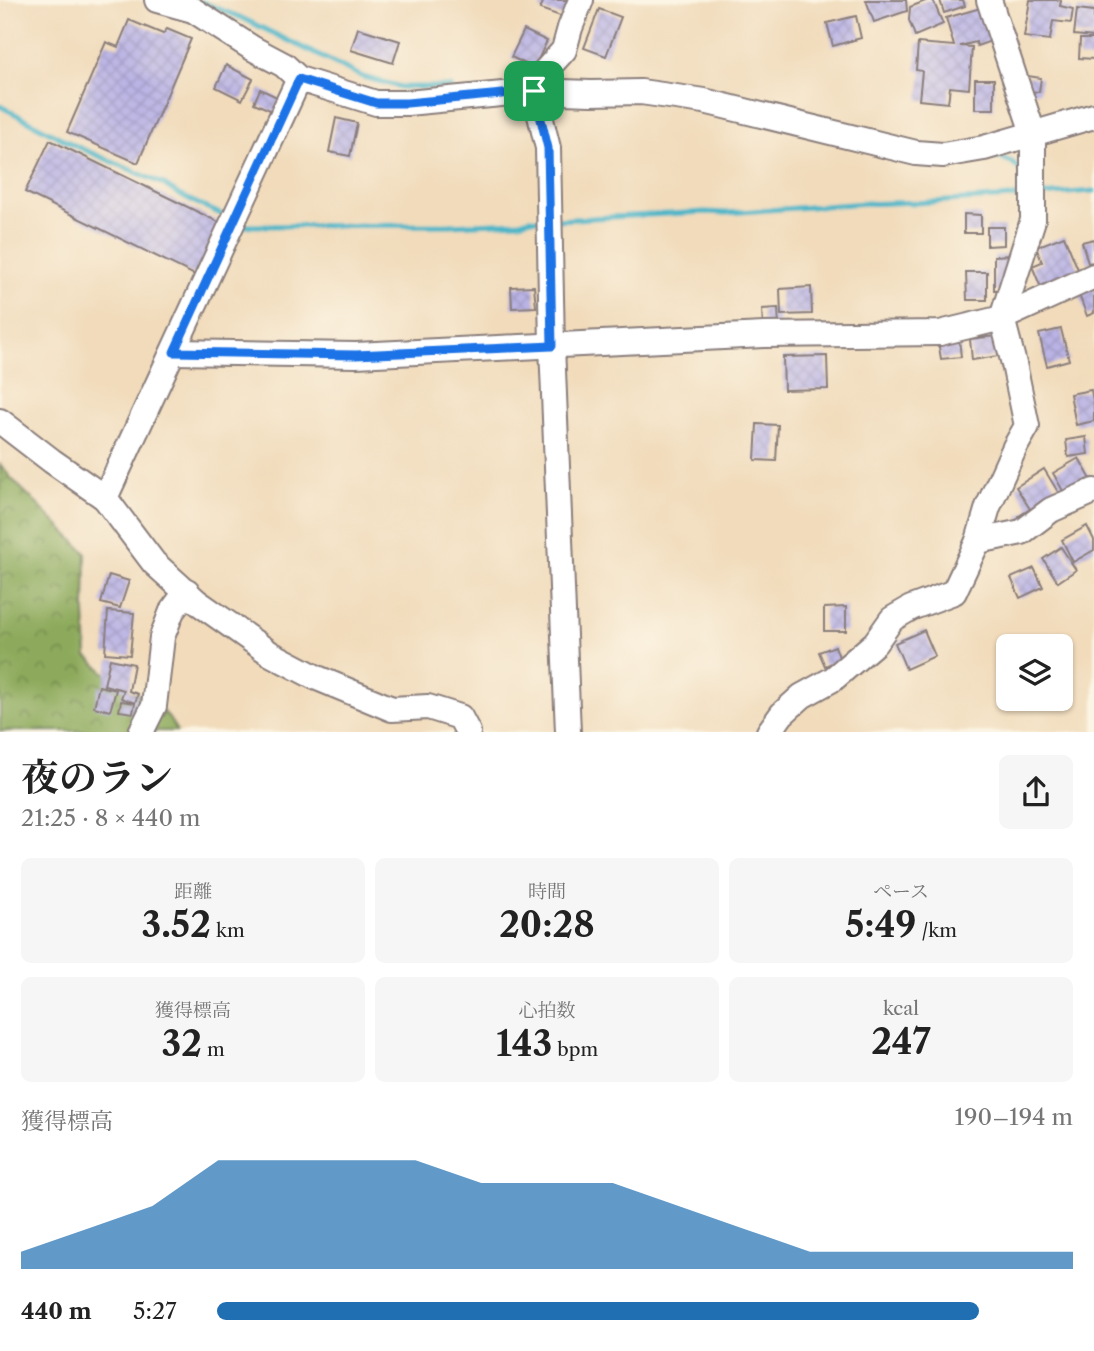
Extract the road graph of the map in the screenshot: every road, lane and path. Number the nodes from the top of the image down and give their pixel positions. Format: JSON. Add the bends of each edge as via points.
{"nodes":[{"id":1,"x":157,"y":0,"type":"edge"},
{"id":2,"x":581,"y":0,"type":"edge"},
{"id":3,"x":989,"y":0,"type":"edge"},
{"id":4,"x":299,"y":79,"type":"junction"},
{"id":5,"x":534,"y":91,"type":"junction"},
{"id":6,"x":1094,"y":116,"type":"edge"},
{"id":7,"x":1033,"y":133,"type":"junction"},
{"id":8,"x":1094,"y":276,"type":"edge"},
{"id":9,"x":1002,"y":318,"type":"junction"},
{"id":10,"x":552,"y":346,"type":"junction"},
{"id":11,"x":174,"y":352,"type":"junction"},
{"id":12,"x":0,"y":421,"type":"edge"},
{"id":13,"x":1094,"y":491,"type":"edge"},
{"id":14,"x":105,"y":498,"type":"junction"},
{"id":15,"x":978,"y":541,"type":"junction"},
{"id":16,"x":187,"y":592,"type":"junction"},
{"id":17,"x":141,"y":732,"type":"edge"},
{"id":18,"x":468,"y":732,"type":"edge"},
{"id":19,"x":568,"y":732,"type":"edge"},
{"id":20,"x":769,"y":732,"type":"edge"}],
"edges":[{"from":1,"to":4,"type":"street","via":[[193,10],[284,65]]},
{"from":2,"to":5,"type":"street","via":[[564,50]]},
{"from":3,"to":7,"type":"street"},
{"from":4,"to":5,"type":"street","via":[[376,103]]},
{"from":4,"to":11,"type":"street"},
{"from":5,"to":7,"type":"street","via":[[641,92],[704,101],[916,153],[943,155],[984,148]]},
{"from":5,"to":10,"type":"street","via":[[548,148]]},
{"from":6,"to":7,"type":"street"},
{"from":7,"to":9,"type":"street","via":[[1033,220]]},
{"from":8,"to":9,"type":"street"},
{"from":9,"to":10,"type":"street","via":[[940,333],[764,335]]},
{"from":9,"to":15,"type":"street","via":[[1027,426],[988,507]]},
{"from":10,"to":11,"type":"street","via":[[356,355]]},
{"from":10,"to":19,"type":"street"},
{"from":11,"to":14,"type":"street"},
{"from":12,"to":14,"type":"street"},
{"from":13,"to":15,"type":"street","via":[[1051,510],[1022,532]]},
{"from":14,"to":16,"type":"street","via":[[154,563]]},
{"from":15,"to":20,"type":"street","via":[[954,593],[892,619],[875,643],[833,679],[802,696]]},
{"from":16,"to":17,"type":"street","via":[[172,611],[162,637],[154,706]]},
{"from":16,"to":18,"type":"street","via":[[271,654],[315,677],[391,709],[428,707],[460,717]]}]}
